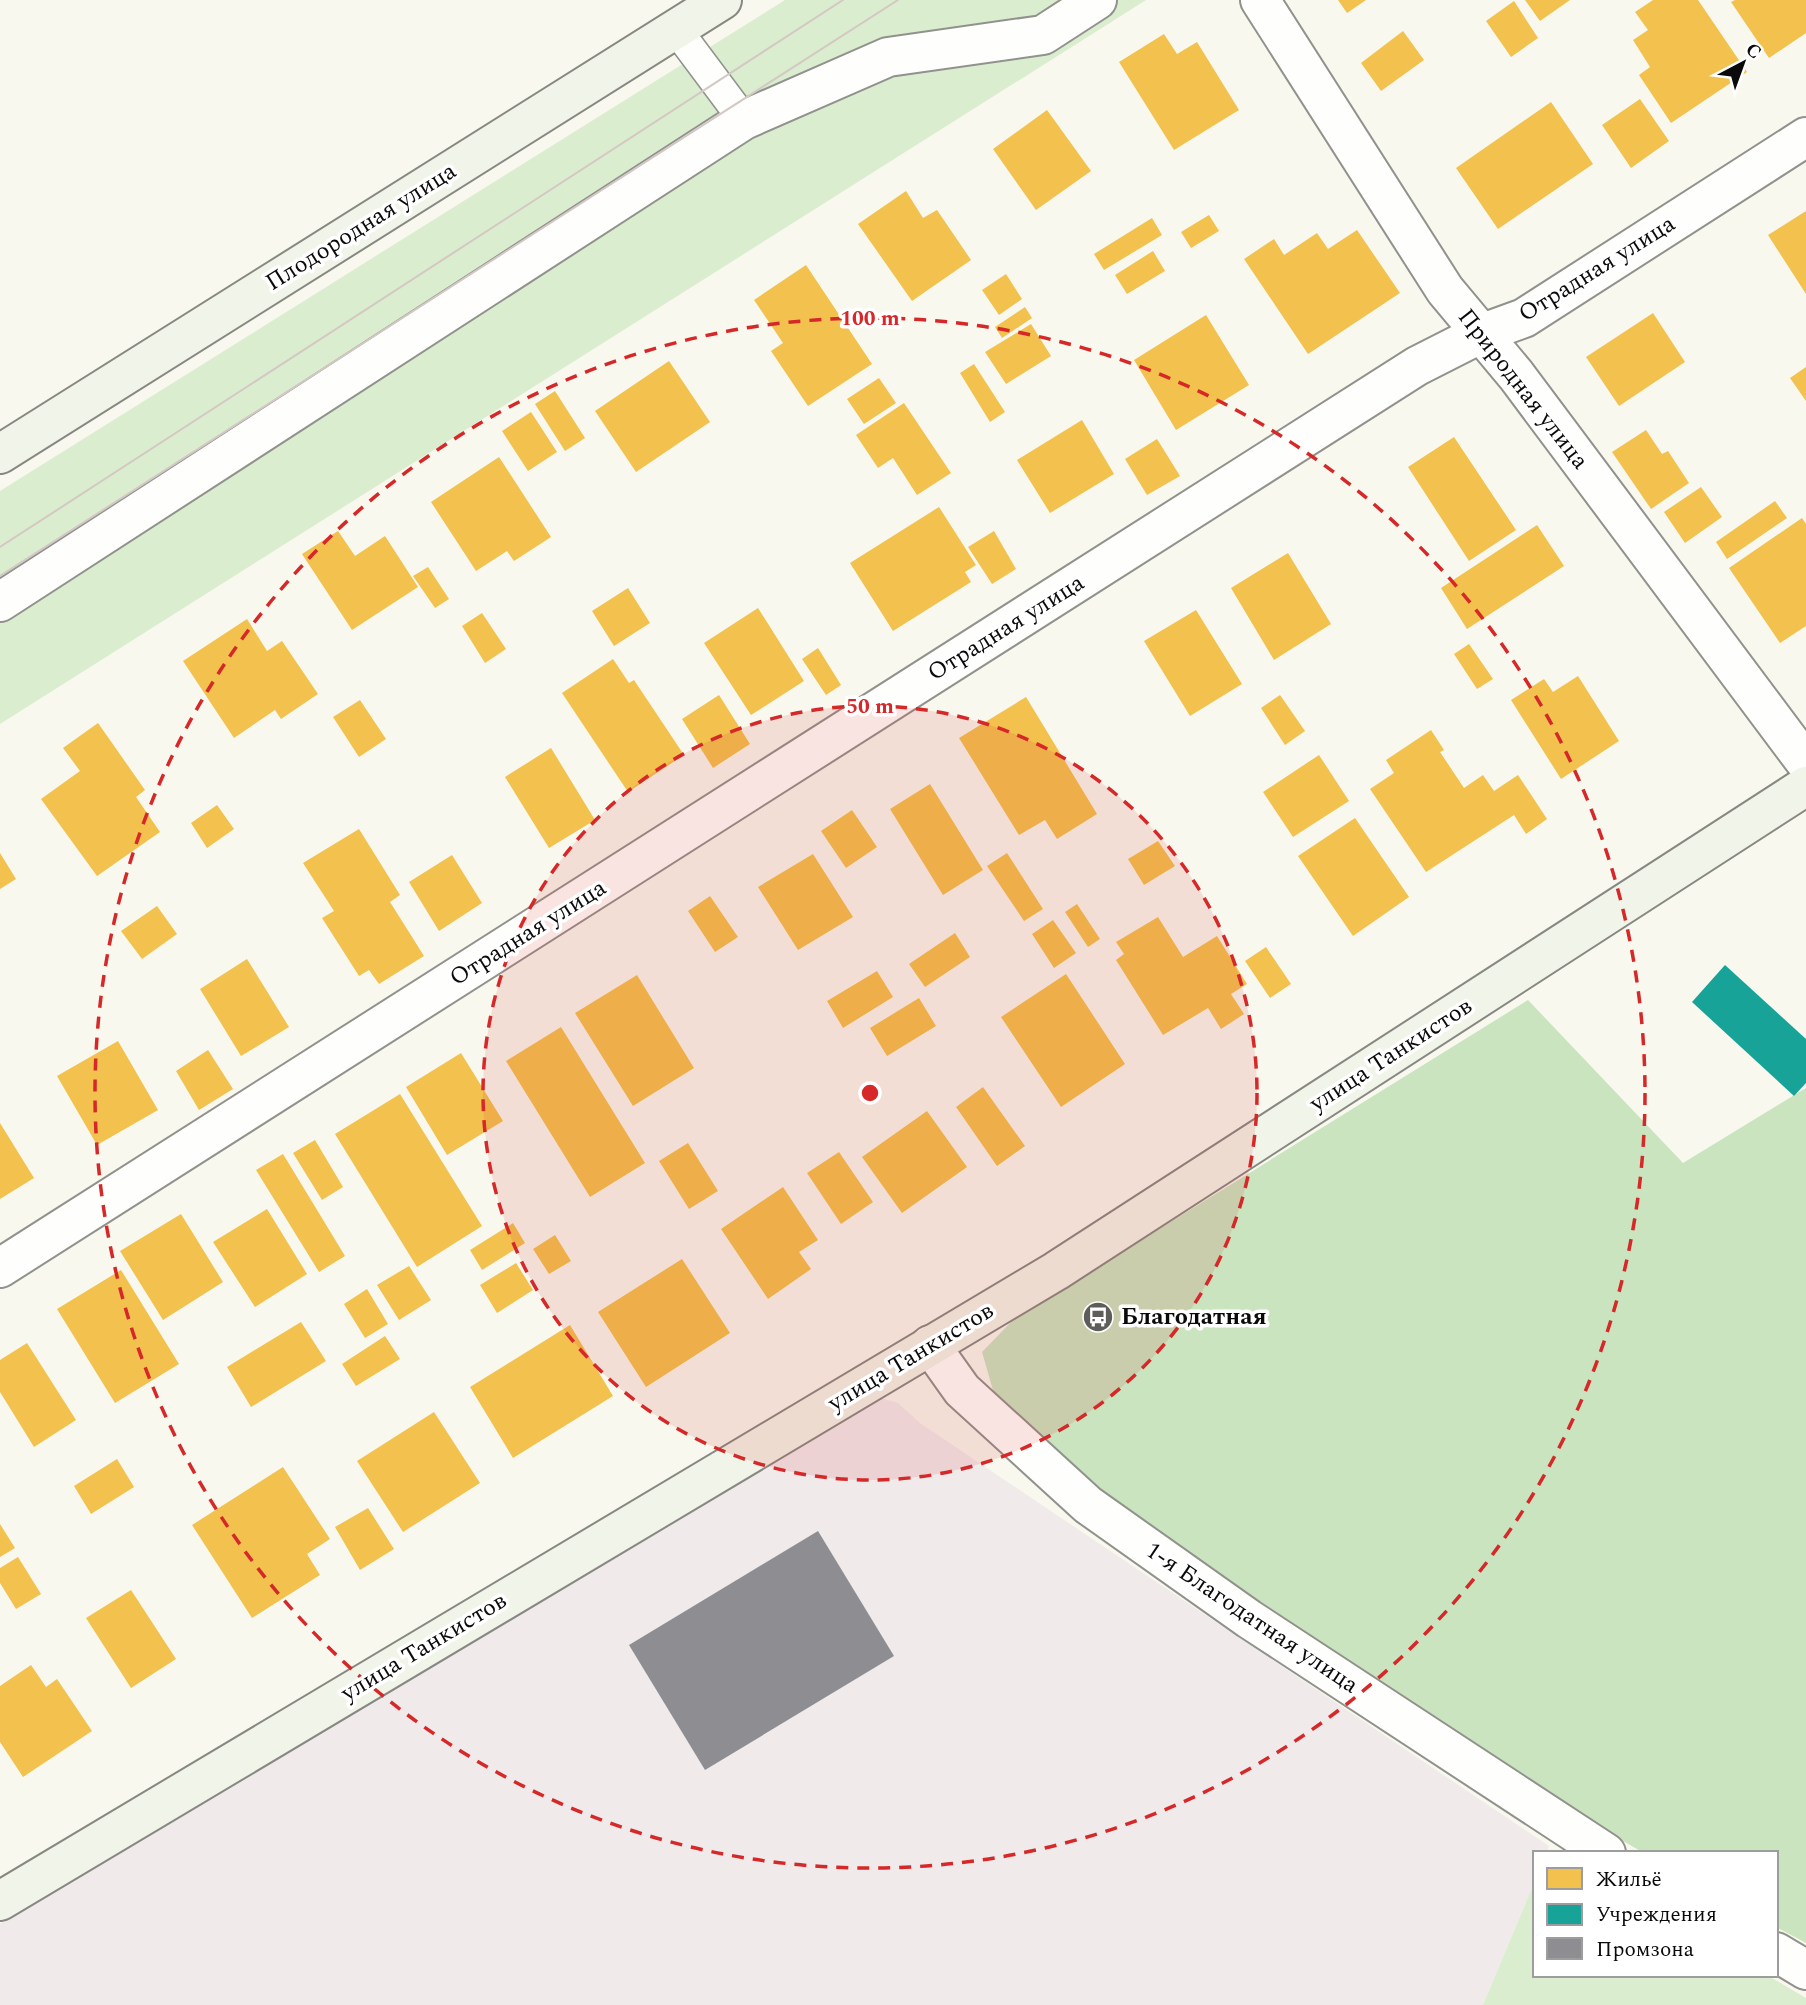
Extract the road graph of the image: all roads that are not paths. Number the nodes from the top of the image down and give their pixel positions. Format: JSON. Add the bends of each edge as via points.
{"nodes":[{"id":1,"x":722,"y":0,"type":"edge"},
{"id":2,"x":1097,"y":0,"type":"edge"},
{"id":3,"x":1261,"y":0,"type":"edge"},
{"id":4,"x":676,"y":29,"type":"junction"},
{"id":5,"x":744,"y":120,"type":"junction"},
{"id":6,"x":1806,"y":137,"type":"edge"},
{"id":7,"x":1480,"y":334,"type":"junction"},
{"id":8,"x":0,"y":454,"type":"edge"},
{"id":9,"x":0,"y":602,"type":"edge"},
{"id":10,"x":1806,"y":763,"type":"edge"},
{"id":11,"x":1806,"y":786,"type":"edge"},
{"id":12,"x":0,"y":1268,"type":"edge"},
{"id":13,"x":930,"y":1345,"type":"junction"},
{"id":14,"x":1603,"y":1851,"type":"edge"},
{"id":15,"x":0,"y":1901,"type":"edge"},
{"id":16,"x":1778,"y":1953,"type":"edge"},
{"id":17,"x":1806,"y":1970,"type":"edge"}],
"edges":[{"from":1,"to":4,"type":"main road","name":"Плодородная улица"},
{"from":2,"to":5,"type":"street","via":[[1043,35],[888,57]]},
{"from":3,"to":7,"type":"street","name":"Природная улица","via":[[1445,290]]},
{"from":4,"to":5,"type":"lane"},
{"from":4,"to":8,"type":"main road","name":"Плодородная улица"},
{"from":5,"to":9,"type":"street"},
{"from":6,"to":7,"type":"street","name":"Отрадная улица","via":[[1524,318]]},
{"from":7,"to":10,"type":"street","name":"Природная улица","via":[[1516,375]]},
{"from":7,"to":12,"type":"street","name":"Отрадная улица","via":[[1417,366]]},
{"from":11,"to":13,"type":"main road","name":"улица Танкистов","via":[[1056,1272]]},
{"from":13,"to":14,"type":"street","name":"1-я Благодатная улица","via":[[962,1390],[1088,1505],[1249,1619]]},
{"from":13,"to":15,"type":"main road","name":"улица Танкистов"},
{"from":16,"to":17,"type":"street"}]}
